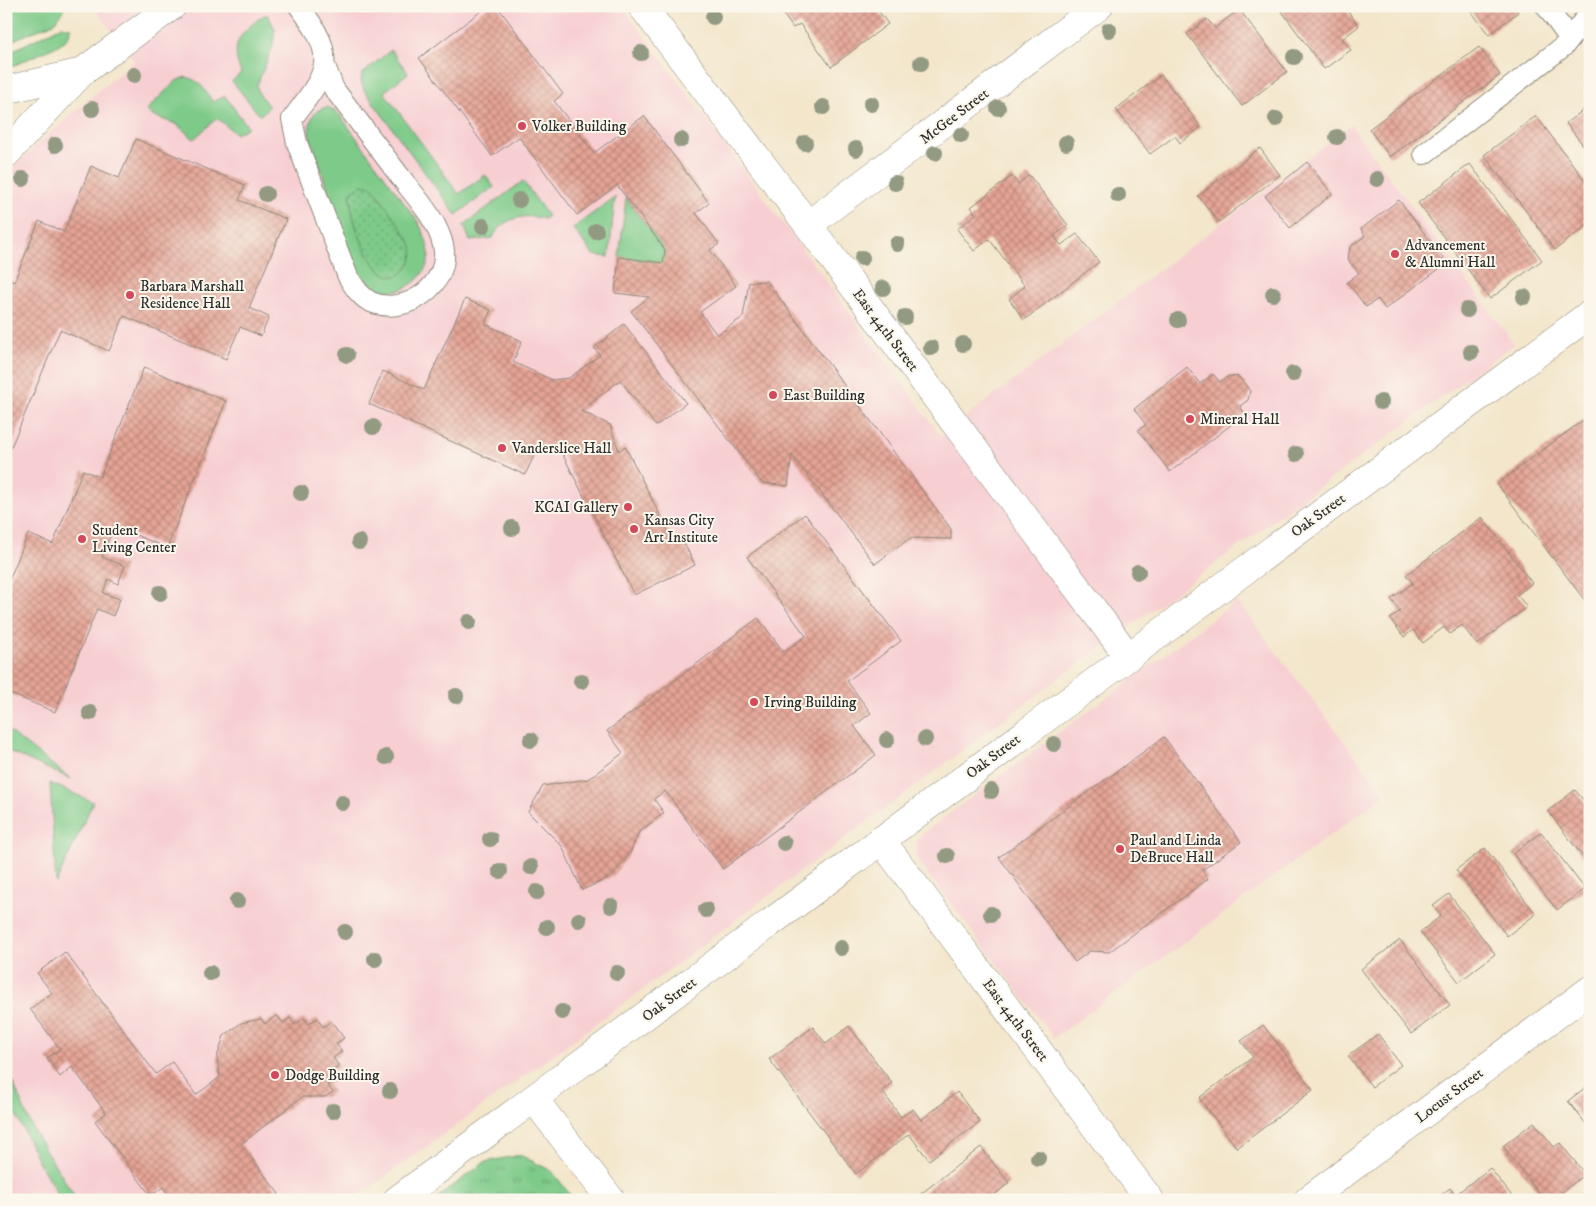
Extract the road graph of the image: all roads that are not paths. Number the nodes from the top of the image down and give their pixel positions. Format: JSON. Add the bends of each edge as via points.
{"nodes":[{"id":1,"x":172,"y":6,"type":"edge"},
{"id":2,"x":299,"y":6,"type":"edge"},
{"id":3,"x":642,"y":6,"type":"edge"},
{"id":4,"x":1099,"y":6,"type":"edge"},
{"id":5,"x":1546,"y":6,"type":"edge"},
{"id":6,"x":1590,"y":12,"type":"edge"},
{"id":7,"x":1569,"y":38,"type":"junction"},
{"id":8,"x":326,"y":66,"type":"junction"},
{"id":9,"x":82,"y":72,"type":"junction"},
{"id":10,"x":6,"y":90,"type":"edge"},
{"id":11,"x":6,"y":154,"type":"edge"},
{"id":12,"x":1424,"y":154,"type":"dead end"},
{"id":13,"x":808,"y":225,"type":"junction"},
{"id":14,"x":1590,"y":314,"type":"edge"},
{"id":15,"x":1127,"y":655,"type":"junction"},
{"id":16,"x":882,"y":840,"type":"junction"},
{"id":17,"x":1590,"y":990,"type":"edge"},
{"id":18,"x":534,"y":1100,"type":"junction"},
{"id":19,"x":397,"y":1200,"type":"edge"},
{"id":20,"x":611,"y":1200,"type":"edge"},
{"id":21,"x":1150,"y":1200,"type":"edge"},
{"id":22,"x":1308,"y":1200,"type":"edge"}],
"edges":[{"from":1,"to":9,"type":"street"},
{"from":2,"to":8,"type":"lane","via":[[322,44]]},
{"from":3,"to":13,"type":"street","name":"East 44th Street"},
{"from":4,"to":13,"type":"street","name":"McGee Street"},
{"from":5,"to":7,"type":"lane"},
{"from":6,"to":7,"type":"lane"},
{"from":7,"to":12,"type":"lane","via":[[1564,46]]},
{"from":8,"to":8,"type":"lane","via":[[320,82],[292,119],[297,143],[348,277],[356,290],[370,302],[387,306],[403,304],[420,296],[441,275],[444,247],[429,214],[334,89]]},
{"from":9,"to":10,"type":"street"},
{"from":9,"to":11,"type":"street"},
{"from":13,"to":15,"type":"street","name":"East 44th Street"},
{"from":14,"to":15,"type":"street","name":"Oak Street"},
{"from":15,"to":16,"type":"street","name":"Oak Street"},
{"from":16,"to":18,"type":"street","name":"Oak Street"},
{"from":16,"to":21,"type":"street","name":"East 44th Street"},
{"from":17,"to":22,"type":"street","name":"Locust Street"},
{"from":18,"to":19,"type":"street","name":"Oak Street"},
{"from":18,"to":20,"type":"street"}]}
